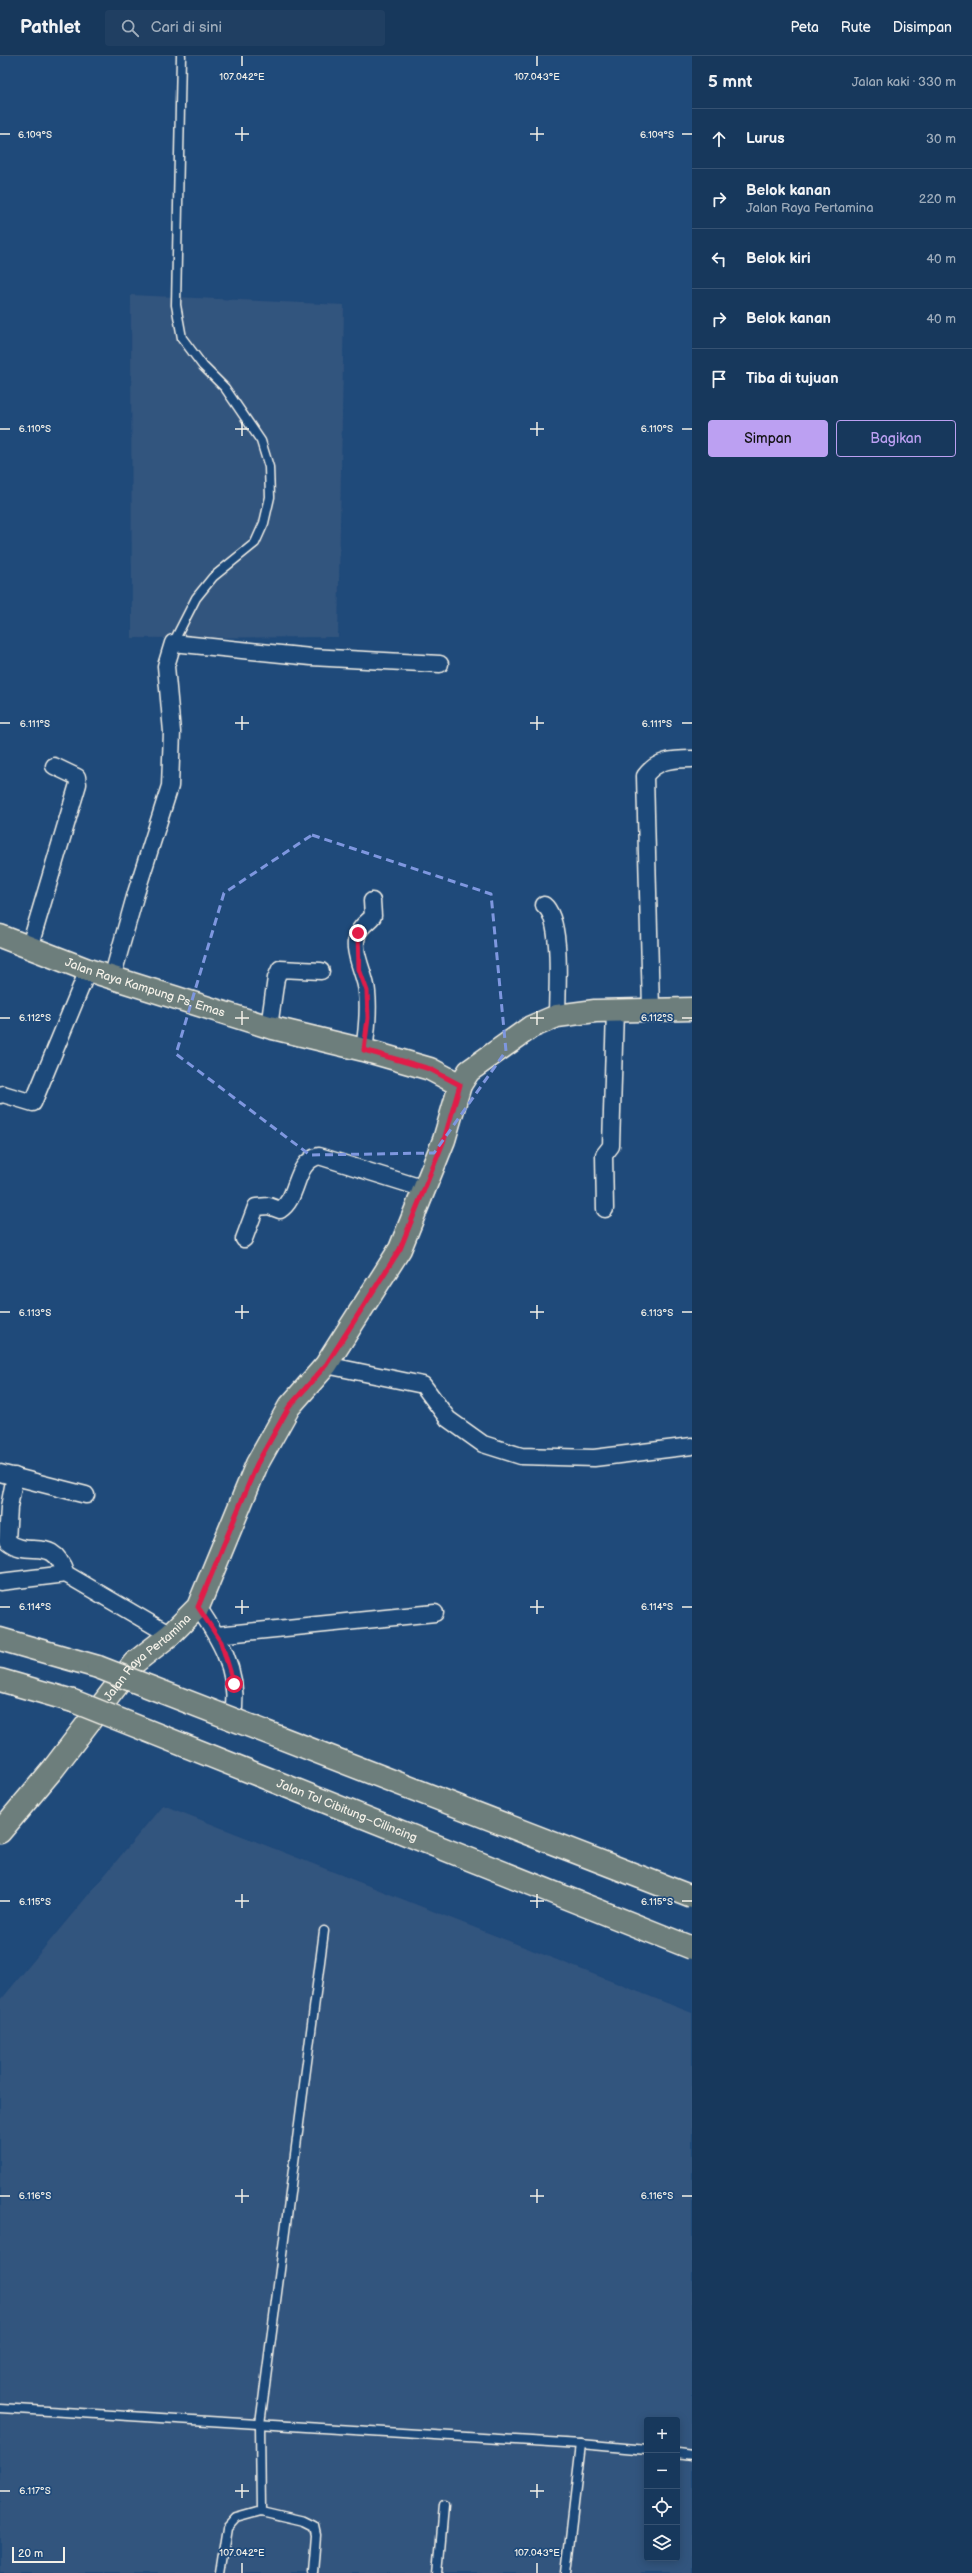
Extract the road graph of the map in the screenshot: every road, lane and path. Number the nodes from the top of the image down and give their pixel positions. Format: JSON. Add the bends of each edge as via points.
{"nodes":[{"id":1,"x":181,"y":56,"type":"edge"},
{"id":2,"x":173,"y":643,"type":"junction"},
{"id":3,"x":440,"y":664,"type":"dead end"},
{"id":4,"x":692,"y":759,"type":"edge"},
{"id":5,"x":54,"y":766,"type":"dead end"},
{"id":6,"x":372,"y":901,"type":"dead end"},
{"id":7,"x":544,"y":905,"type":"dead end"},
{"id":8,"x":0,"y":936,"type":"edge"},
{"id":9,"x":29,"y":949,"type":"junction"},
{"id":10,"x":88,"y":970,"type":"junction"},
{"id":11,"x":321,"y":971,"type":"dead end"},
{"id":12,"x":112,"y":978,"type":"junction"},
{"id":13,"x":651,"y":1009,"type":"junction"},
{"id":14,"x":692,"y":1009,"type":"edge"},
{"id":15,"x":615,"y":1010,"type":"junction"},
{"id":16,"x":557,"y":1016,"type":"junction"},
{"id":17,"x":269,"y":1026,"type":"junction"},
{"id":18,"x":364,"y":1050,"type":"junction"},
{"id":19,"x":460,"y":1085,"type":"junction"},
{"id":20,"x":0,"y":1095,"type":"edge"},
{"id":21,"x":425,"y":1189,"type":"junction"},
{"id":22,"x":605,"y":1209,"type":"dead end"},
{"id":23,"x":244,"y":1239,"type":"dead end"},
{"id":24,"x":326,"y":1365,"type":"junction"},
{"id":25,"x":692,"y":1446,"type":"edge"},
{"id":26,"x":7,"y":1475,"type":"edge"},
{"id":27,"x":86,"y":1496,"type":"dead end"},
{"id":28,"x":66,"y":1574,"type":"junction"},
{"id":29,"x":0,"y":1582,"type":"edge"},
{"id":30,"x":198,"y":1607,"type":"junction"},
{"id":31,"x":436,"y":1613,"type":"dead end"},
{"id":32,"x":170,"y":1635,"type":"junction"},
{"id":33,"x":217,"y":1635,"type":"junction"},
{"id":34,"x":0,"y":1639,"type":"edge"},
{"id":35,"x":0,"y":1680,"type":"edge"},
{"id":36,"x":234,"y":1708,"type":"dead end"},
{"id":37,"x":0,"y":1832,"type":"edge"},
{"id":38,"x":692,"y":1897,"type":"edge"},
{"id":39,"x":324,"y":1932,"type":"dead end"},
{"id":40,"x":692,"y":1948,"type":"edge"},
{"id":41,"x":0,"y":2408,"type":"edge"},
{"id":42,"x":260,"y":2424,"type":"junction"},
{"id":43,"x":581,"y":2444,"type":"junction"},
{"id":44,"x":644,"y":2450,"type":"edge"},
{"id":45,"x":680,"y":2453,"type":"edge"},
{"id":46,"x":692,"y":2455,"type":"edge"},
{"id":47,"x":444,"y":2506,"type":"dead end"},
{"id":48,"x":261,"y":2512,"type":"junction"},
{"id":49,"x":220,"y":2573,"type":"edge"},
{"id":50,"x":313,"y":2573,"type":"edge"},
{"id":51,"x":438,"y":2573,"type":"edge"},
{"id":52,"x":566,"y":2573,"type":"edge"}],
"edges":[{"from":1,"to":2,"type":"lane","via":[[176,305],[182,338],[203,366],[225,388],[261,441],[270,467],[270,497],[264,523],[255,543],[213,577],[196,598]]},
{"from":2,"to":3,"type":"street","via":[[311,657]]},
{"from":2,"to":12,"type":"street","via":[[166,666],[172,732],[170,786]]},
{"from":4,"to":13,"type":"street","via":[[661,761],[645,776]]},
{"from":5,"to":9,"type":"street","via":[[72,773],[77,777],[78,784]]},
{"from":6,"to":18,"type":"street","via":[[373,916],[358,933],[357,944],[359,969],[367,991],[368,1018]]},
{"from":7,"to":16,"type":"street","via":[[550,910],[556,937]]},
{"from":8,"to":9,"type":"main road","name":"Jalan Raya Kampung Ps. Emas"},
{"from":9,"to":10,"type":"main road","name":"Jalan Raya Kampung Ps. Emas"},
{"from":10,"to":12,"type":"main road","name":"Jalan Raya Kampung Ps. Emas"},
{"from":10,"to":20,"type":"street","via":[[33,1103]]},
{"from":11,"to":17,"type":"street","via":[[280,968],[276,978]]},
{"from":12,"to":17,"type":"main road","name":"Jalan Raya Kampung Ps. Emas"},
{"from":13,"to":14,"type":"main road"},
{"from":13,"to":15,"type":"main road"},
{"from":15,"to":16,"type":"main road"},
{"from":15,"to":22,"type":"street","via":[[611,1146],[604,1155]]},
{"from":16,"to":19,"type":"main road","via":[[531,1026],[495,1051],[469,1071]]},
{"from":17,"to":18,"type":"main road","name":"Jalan Raya Kampung Ps. Emas"},
{"from":18,"to":19,"type":"main road","name":"Jalan Raya Kampung Ps. Emas","via":[[430,1069]]},
{"from":19,"to":21,"type":"main road","name":"Jalan Raya Pertamina","via":[[444,1140]]},
{"from":21,"to":23,"type":"street","via":[[319,1156],[310,1158],[303,1166],[286,1206],[280,1210],[269,1206],[256,1207]]},
{"from":21,"to":24,"type":"main road","name":"Jalan Raya Pertamina","via":[[400,1249]]},
{"from":24,"to":25,"type":"street","via":[[422,1385],[448,1419],[483,1444],[521,1456],[594,1458]]},
{"from":24,"to":30,"type":"main road","name":"Jalan Raya Pertamina","via":[[289,1407],[257,1464]]},
{"from":26,"to":27,"type":"street"},
{"from":26,"to":28,"type":"street","via":[[7,1541],[14,1545],[55,1553]]},
{"from":28,"to":29,"type":"street"},
{"from":28,"to":32,"type":"street"},
{"from":30,"to":32,"type":"main road","name":"Jalan Raya Pertamina"},
{"from":30,"to":33,"type":"street"},
{"from":31,"to":33,"type":"street"},
{"from":32,"to":37,"type":"main road","name":"Jalan Raya Pertamina","via":[[134,1663],[53,1769]]},
{"from":33,"to":36,"type":"street","via":[[233,1676]]},
{"from":34,"to":38,"type":"main road","bridge":true,"via":[[98,1667]]},
{"from":35,"to":40,"type":"main road","name":"Jalan Tol Cibitung–Cilincing","bridge":true,"via":[[73,1701]]},
{"from":39,"to":42,"type":"lane"},
{"from":41,"to":42,"type":"lane"},
{"from":42,"to":43,"type":"lane"},
{"from":42,"to":48,"type":"lane"},
{"from":43,"to":44,"type":"lane"},
{"from":43,"to":52,"type":"lane"},
{"from":45,"to":46,"type":"lane"},
{"from":47,"to":51,"type":"lane"},
{"from":48,"to":49,"type":"lane","via":[[236,2518],[227,2528]]},
{"from":48,"to":50,"type":"lane","via":[[304,2521],[314,2526],[316,2535]]}]}
